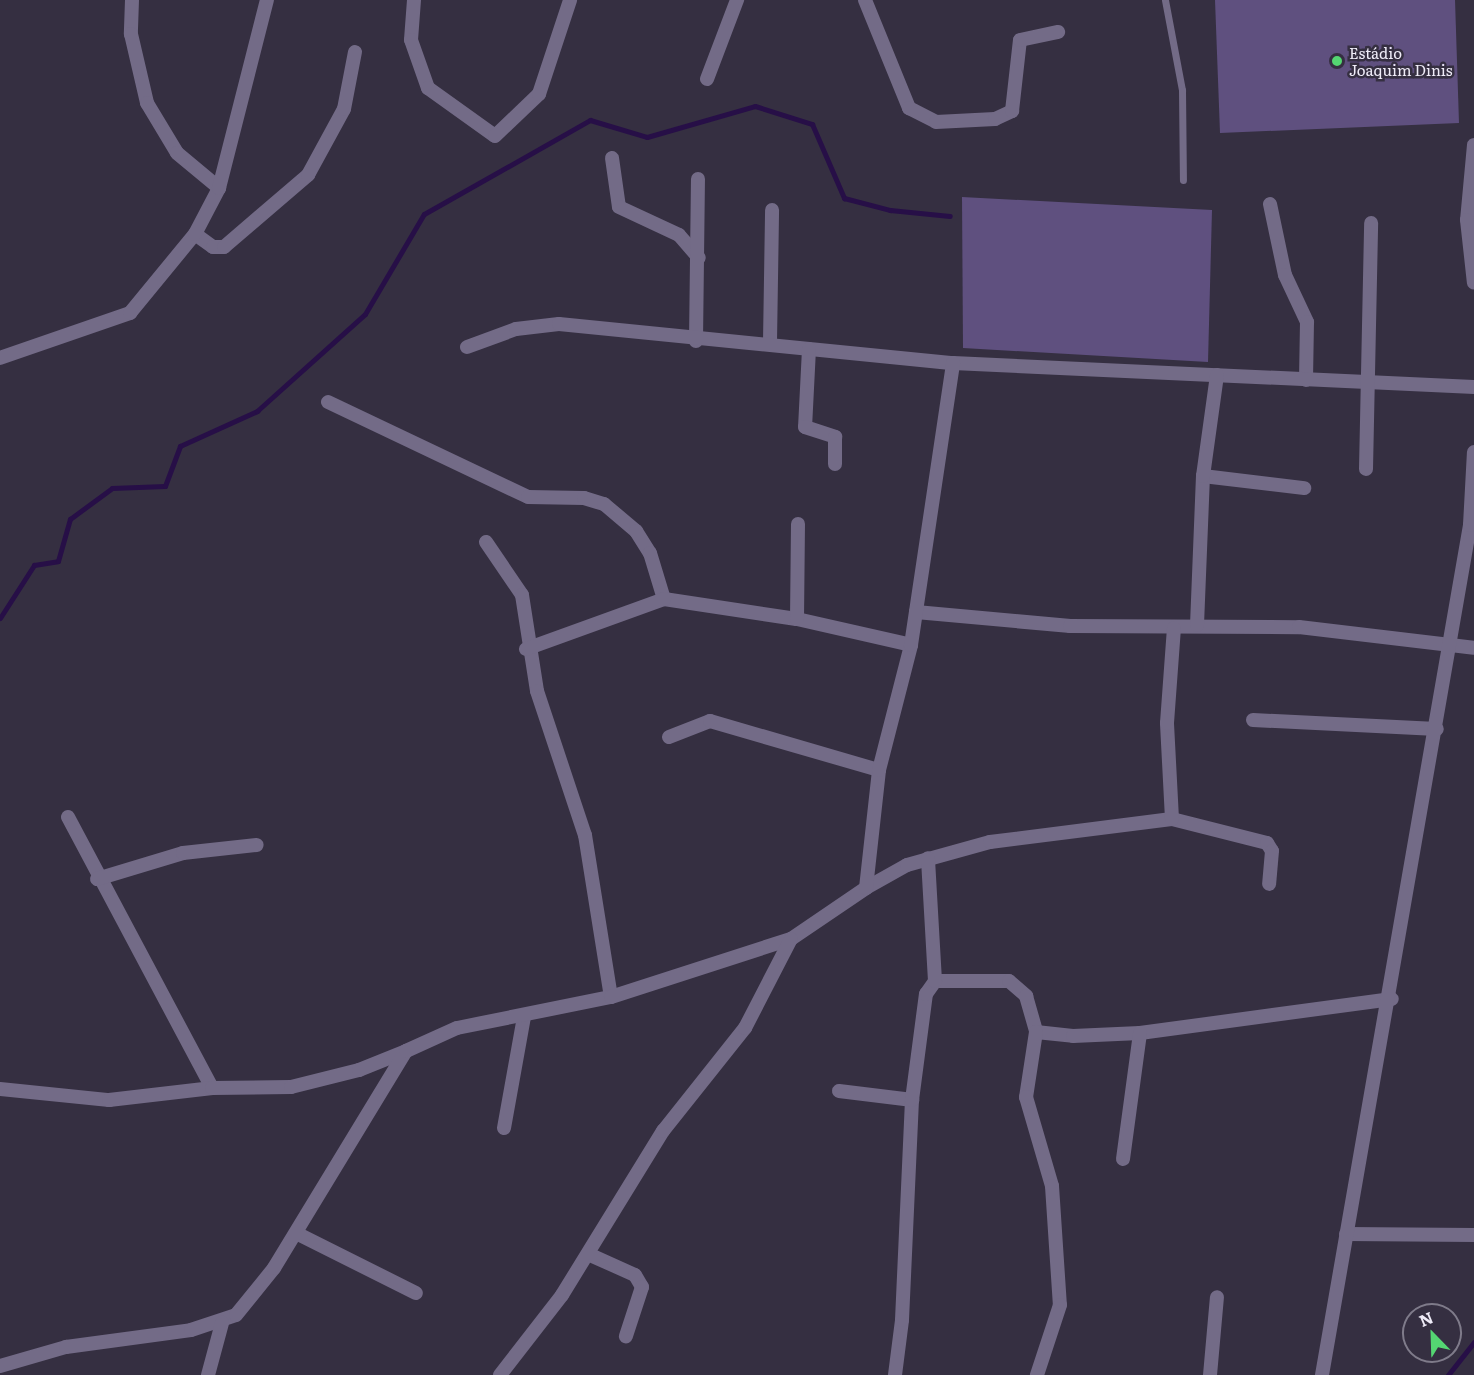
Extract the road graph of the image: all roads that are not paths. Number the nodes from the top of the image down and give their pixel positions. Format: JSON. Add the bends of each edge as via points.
{"nodes":[{"id":1,"x":132,"y":0,"type":"edge"},
{"id":2,"x":267,"y":0,"type":"edge"},
{"id":3,"x":414,"y":0,"type":"edge"},
{"id":4,"x":570,"y":0,"type":"edge"},
{"id":5,"x":737,"y":0,"type":"edge"},
{"id":6,"x":865,"y":0,"type":"edge"},
{"id":7,"x":1165,"y":0,"type":"edge"},
{"id":8,"x":1058,"y":32,"type":"dead end"},
{"id":9,"x":355,"y":52,"type":"dead end"},
{"id":10,"x":707,"y":79,"type":"dead end"},
{"id":11,"x":1474,"y":145,"type":"edge"},
{"id":12,"x":612,"y":158,"type":"dead end"},
{"id":13,"x":698,"y":179,"type":"dead end"},
{"id":14,"x":1182,"y":180,"type":"dead end"},
{"id":15,"x":219,"y":188,"type":"junction"},
{"id":16,"x":1270,"y":204,"type":"dead end"},
{"id":17,"x":772,"y":210,"type":"dead end"},
{"id":18,"x":1470,"y":220,"type":"edge"},
{"id":19,"x":1371,"y":224,"type":"dead end"},
{"id":20,"x":195,"y":234,"type":"junction"},
{"id":21,"x":699,"y":258,"type":"junction"},
{"id":22,"x":1474,"y":283,"type":"edge"},
{"id":23,"x":696,"y":341,"type":"junction"},
{"id":24,"x":770,"y":342,"type":"junction"},
{"id":25,"x":467,"y":347,"type":"dead end"},
{"id":26,"x":809,"y":349,"type":"junction"},
{"id":27,"x":0,"y":358,"type":"edge"},
{"id":28,"x":953,"y":363,"type":"junction"},
{"id":29,"x":1217,"y":375,"type":"junction"},
{"id":30,"x":1370,"y":379,"type":"junction"},
{"id":31,"x":1306,"y":380,"type":"junction"},
{"id":32,"x":1474,"y":387,"type":"edge"},
{"id":33,"x":328,"y":402,"type":"dead end"},
{"id":34,"x":1474,"y":452,"type":"edge"},
{"id":35,"x":835,"y":464,"type":"dead end"},
{"id":36,"x":1366,"y":469,"type":"dead end"},
{"id":37,"x":1203,"y":476,"type":"junction"},
{"id":38,"x":1304,"y":488,"type":"dead end"},
{"id":39,"x":798,"y":524,"type":"dead end"},
{"id":40,"x":1472,"y":525,"type":"edge"},
{"id":41,"x":486,"y":542,"type":"dead end"},
{"id":42,"x":664,"y":599,"type":"junction"},
{"id":43,"x":916,"y":612,"type":"junction"},
{"id":44,"x":797,"y":619,"type":"junction"},
{"id":45,"x":1197,"y":625,"type":"junction"},
{"id":46,"x":1174,"y":628,"type":"junction"},
{"id":47,"x":911,"y":645,"type":"junction"},
{"id":48,"x":1474,"y":648,"type":"edge"},
{"id":49,"x":526,"y":649,"type":"junction"},
{"id":50,"x":1450,"y":649,"type":"junction"},
{"id":51,"x":1253,"y":720,"type":"dead end"},
{"id":52,"x":1437,"y":729,"type":"junction"},
{"id":53,"x":669,"y":737,"type":"dead end"},
{"id":54,"x":879,"y":770,"type":"junction"},
{"id":55,"x":69,"y":817,"type":"dead end"},
{"id":56,"x":1172,"y":819,"type":"junction"},
{"id":57,"x":257,"y":845,"type":"dead end"},
{"id":58,"x":928,"y":858,"type":"junction"},
{"id":59,"x":97,"y":879,"type":"junction"},
{"id":60,"x":1269,"y":884,"type":"dead end"},
{"id":61,"x":866,"y":888,"type":"junction"},
{"id":62,"x":791,"y":939,"type":"junction"},
{"id":63,"x":935,"y":981,"type":"junction"},
{"id":64,"x":611,"y":998,"type":"junction"},
{"id":65,"x":1392,"y":999,"type":"junction"},
{"id":66,"x":524,"y":1017,"type":"junction"},
{"id":67,"x":1036,"y":1032,"type":"junction"},
{"id":68,"x":1140,"y":1033,"type":"junction"},
{"id":69,"x":406,"y":1051,"type":"junction"},
{"id":70,"x":212,"y":1088,"type":"junction"},
{"id":71,"x":0,"y":1089,"type":"edge"},
{"id":72,"x":838,"y":1091,"type":"dead end"},
{"id":73,"x":912,"y":1100,"type":"junction"},
{"id":74,"x":504,"y":1128,"type":"dead end"},
{"id":75,"x":1123,"y":1160,"type":"dead end"},
{"id":76,"x":296,"y":1233,"type":"junction"},
{"id":77,"x":1346,"y":1234,"type":"junction"},
{"id":78,"x":1474,"y":1235,"type":"edge"},
{"id":79,"x":588,"y":1254,"type":"junction"},
{"id":80,"x":416,"y":1293,"type":"dead end"},
{"id":81,"x":1216,"y":1297,"type":"dead end"},
{"id":82,"x":222,"y":1323,"type":"junction"},
{"id":83,"x":626,"y":1336,"type":"dead end"},
{"id":84,"x":0,"y":1366,"type":"edge"},
{"id":85,"x":208,"y":1375,"type":"edge"},
{"id":86,"x":500,"y":1375,"type":"edge"},
{"id":87,"x":895,"y":1375,"type":"edge"},
{"id":88,"x":1036,"y":1375,"type":"edge"},
{"id":89,"x":1210,"y":1375,"type":"edge"},
{"id":90,"x":1322,"y":1375,"type":"edge"}],
"edges":[{"from":1,"to":15,"type":"street","via":[[131,34],[147,104],[177,153]]},
{"from":2,"to":15,"type":"street"},
{"from":3,"to":4,"type":"street","via":[[411,40],[428,88],[495,136],[539,94]]},
{"from":5,"to":10,"type":"street"},
{"from":6,"to":8,"type":"street","via":[[909,108],[936,123],[995,119],[1012,111],[1020,40]]},
{"from":7,"to":14,"type":"lane","via":[[1182,90]]},
{"from":9,"to":20,"type":"street","via":[[344,109],[308,175],[224,247],[213,247]]},
{"from":11,"to":18,"type":"street"},
{"from":12,"to":21,"type":"street","via":[[619,207],[679,235]]},
{"from":13,"to":21,"type":"street"},
{"from":15,"to":20,"type":"street"},
{"from":16,"to":31,"type":"street","via":[[1285,275],[1307,322]]},
{"from":17,"to":24,"type":"street"},
{"from":18,"to":22,"type":"street"},
{"from":19,"to":30,"type":"street"},
{"from":20,"to":27,"type":"street","via":[[130,313]]},
{"from":21,"to":23,"type":"street"},
{"from":23,"to":24,"type":"street"},
{"from":23,"to":25,"type":"street","via":[[537,324]]},
{"from":24,"to":26,"type":"street"},
{"from":26,"to":28,"type":"street"},
{"from":26,"to":35,"type":"street","via":[[805,427],[835,437]]},
{"from":28,"to":29,"type":"street"},
{"from":28,"to":43,"type":"street"},
{"from":29,"to":31,"type":"street"},
{"from":29,"to":37,"type":"street"},
{"from":30,"to":31,"type":"street"},
{"from":30,"to":32,"type":"street"},
{"from":30,"to":36,"type":"street"},
{"from":33,"to":42,"type":"street","via":[[528,497],[584,498],[604,504],[641,538]]},
{"from":34,"to":40,"type":"street"},
{"from":37,"to":38,"type":"street"},
{"from":37,"to":45,"type":"street"},
{"from":39,"to":44,"type":"street"},
{"from":40,"to":50,"type":"street"},
{"from":41,"to":49,"type":"street","via":[[522,595]]},
{"from":42,"to":44,"type":"street"},
{"from":42,"to":49,"type":"street"},
{"from":43,"to":46,"type":"street","via":[[1070,626]]},
{"from":43,"to":47,"type":"street"},
{"from":44,"to":47,"type":"street"},
{"from":45,"to":46,"type":"street"},
{"from":45,"to":50,"type":"street","via":[[1299,627]]},
{"from":46,"to":56,"type":"street","via":[[1167,723]]},
{"from":47,"to":54,"type":"street"},
{"from":48,"to":50,"type":"street"},
{"from":49,"to":64,"type":"street","via":[[585,835]]},
{"from":50,"to":52,"type":"street"},
{"from":51,"to":52,"type":"street"},
{"from":52,"to":65,"type":"street"},
{"from":53,"to":54,"type":"street","via":[[710,721]]},
{"from":54,"to":61,"type":"street"},
{"from":55,"to":59,"type":"street"},
{"from":56,"to":58,"type":"street","via":[[1026,836]]},
{"from":56,"to":60,"type":"street","via":[[1268,843],[1272,851]]},
{"from":57,"to":59,"type":"street","via":[[183,853]]},
{"from":58,"to":61,"type":"street"},
{"from":58,"to":63,"type":"street"},
{"from":59,"to":70,"type":"street"},
{"from":61,"to":62,"type":"street"},
{"from":62,"to":64,"type":"street"},
{"from":62,"to":79,"type":"street","via":[[745,1028],[663,1131]]},
{"from":63,"to":67,"type":"street","via":[[1009,981],[1026,996]]},
{"from":63,"to":73,"type":"street","via":[[926,993]]},
{"from":64,"to":66,"type":"street"},
{"from":65,"to":68,"type":"street"},
{"from":65,"to":77,"type":"street"},
{"from":66,"to":69,"type":"street","via":[[457,1028]]},
{"from":66,"to":74,"type":"street"},
{"from":67,"to":68,"type":"street","via":[[1093,1037]]},
{"from":67,"to":88,"type":"street","via":[[1026,1097],[1052,1186],[1060,1305]]},
{"from":68,"to":75,"type":"street"},
{"from":69,"to":70,"type":"street","via":[[322,1082]]},
{"from":69,"to":76,"type":"street"},
{"from":70,"to":71,"type":"street","via":[[109,1100]]},
{"from":72,"to":73,"type":"street"},
{"from":73,"to":87,"type":"street","via":[[902,1320]]},
{"from":76,"to":80,"type":"street"},
{"from":76,"to":82,"type":"street","via":[[249,1303]]},
{"from":77,"to":78,"type":"street"},
{"from":77,"to":90,"type":"street"},
{"from":79,"to":83,"type":"street","via":[[635,1275],[642,1287]]},
{"from":79,"to":86,"type":"street"},
{"from":81,"to":89,"type":"street"},
{"from":82,"to":84,"type":"street","via":[[66,1347]]},
{"from":82,"to":85,"type":"street"}]}
